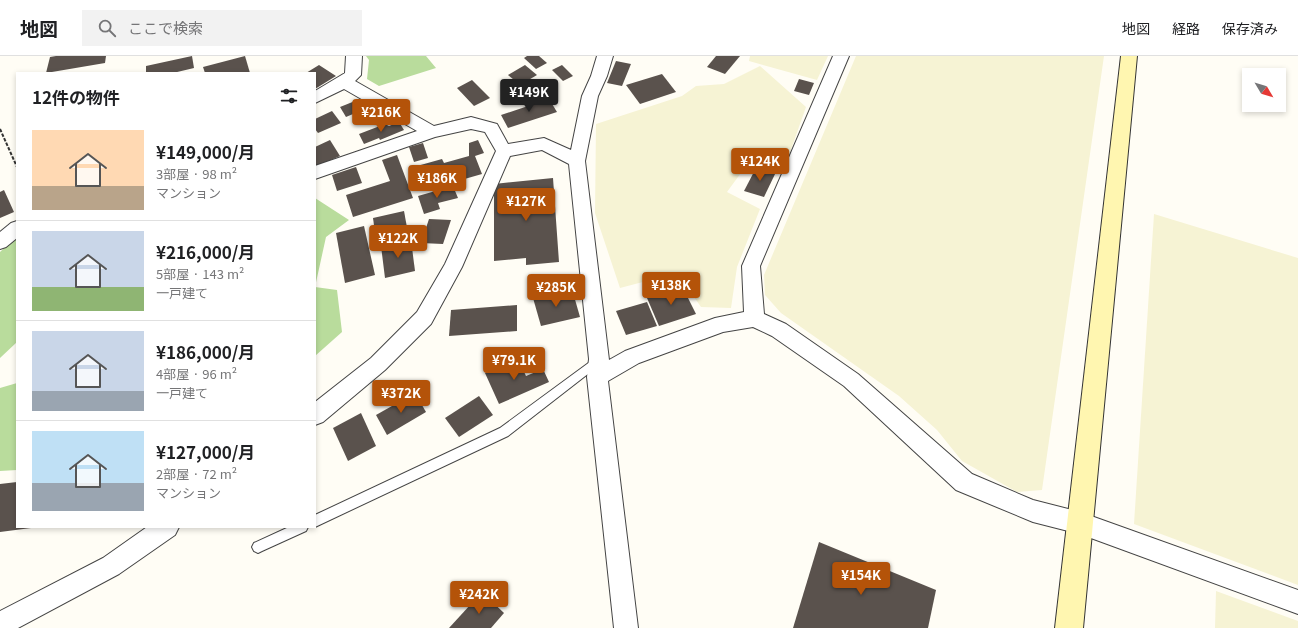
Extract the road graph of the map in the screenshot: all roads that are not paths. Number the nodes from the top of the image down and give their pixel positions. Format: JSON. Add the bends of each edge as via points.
{"nodes":[{"id":1,"x":354,"y":56,"type":"edge"},
{"id":2,"x":605,"y":56,"type":"edge"},
{"id":3,"x":841,"y":56,"type":"edge"},
{"id":4,"x":1129,"y":56,"type":"edge"},
{"id":5,"x":344,"y":82,"type":"junction"},
{"id":6,"x":316,"y":97,"type":"edge"},
{"id":7,"x":432,"y":132,"type":"junction"},
{"id":8,"x":504,"y":151,"type":"junction"},
{"id":9,"x":576,"y":161,"type":"junction"},
{"id":10,"x":316,"y":173,"type":"edge"},
{"id":11,"x":16,"y":229,"type":"edge"},
{"id":12,"x":0,"y":242,"type":"edge"},
{"id":13,"x":754,"y":319,"type":"junction"},
{"id":14,"x":598,"y":368,"type":"junction"},
{"id":15,"x":316,"y":414,"type":"edge"},
{"id":16,"x":316,"y":521,"type":"edge"},
{"id":17,"x":1080,"y":523,"type":"junction"},
{"id":18,"x":166,"y":528,"type":"edge"},
{"id":19,"x":300,"y":528,"type":"edge"},
{"id":20,"x":258,"y":547,"type":"dead end"},
{"id":21,"x":1298,"y":602,"type":"edge"},
{"id":22,"x":0,"y":624,"type":"edge"},
{"id":23,"x":626,"y":628,"type":"edge"},
{"id":24,"x":1069,"y":628,"type":"edge"}],
"edges":[{"from":1,"to":5,"type":"street","via":[[353,75]]},
{"from":2,"to":9,"type":"street","via":[[590,96]]},
{"from":3,"to":13,"type":"street","via":[[751,266]]},
{"from":4,"to":17,"type":"street"},
{"from":5,"to":6,"type":"street"},
{"from":5,"to":7,"type":"street"},
{"from":7,"to":8,"type":"street","via":[[471,123],[491,128]]},
{"from":7,"to":10,"type":"street"},
{"from":8,"to":9,"type":"street","via":[[544,144]]},
{"from":8,"to":15,"type":"street","via":[[453,267],[424,318],[378,364]]},
{"from":9,"to":14,"type":"street"},
{"from":11,"to":12,"type":"street"},
{"from":13,"to":14,"type":"street","via":[[722,324]]},
{"from":13,"to":17,"type":"street","via":[[779,330],[851,380],[964,482],[1033,511]]},
{"from":14,"to":16,"type":"lane","via":[[504,432]]},
{"from":14,"to":23,"type":"street"},
{"from":17,"to":21,"type":"street"},
{"from":17,"to":24,"type":"street"},
{"from":18,"to":22,"type":"street","via":[[111,566]]},
{"from":19,"to":20,"type":"lane"}]}
